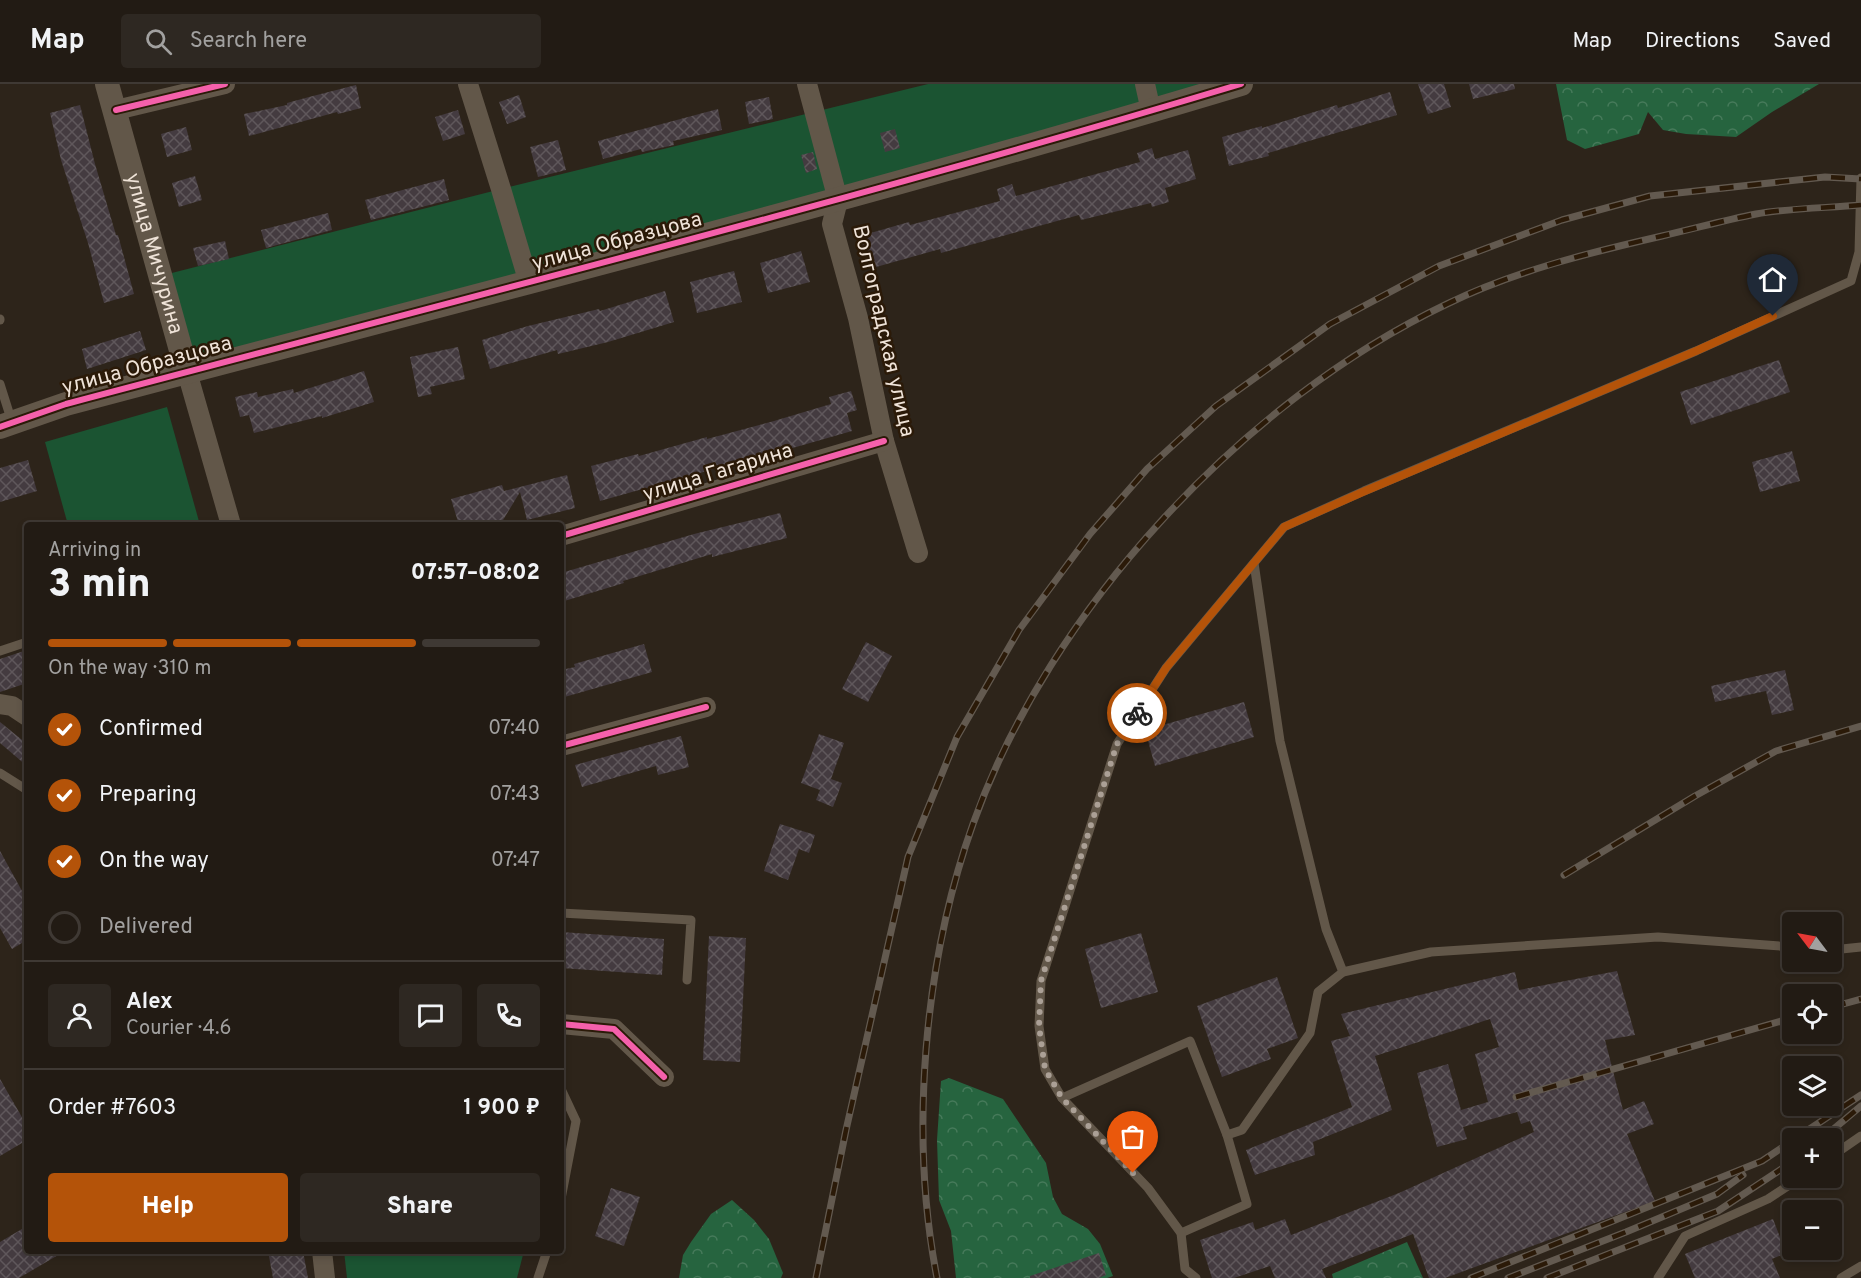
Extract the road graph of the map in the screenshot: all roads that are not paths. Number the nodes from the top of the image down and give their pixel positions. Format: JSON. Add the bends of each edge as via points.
{"nodes":[{"id":1,"x":107,"y":84,"type":"edge"},
{"id":2,"x":225,"y":84,"type":"edge"},
{"id":3,"x":468,"y":84,"type":"edge"},
{"id":4,"x":807,"y":84,"type":"edge"},
{"id":5,"x":1145,"y":84,"type":"edge"},
{"id":6,"x":1241,"y":84,"type":"edge"},
{"id":7,"x":116,"y":110,"type":"junction"},
{"id":8,"x":1151,"y":111,"type":"junction"},
{"id":9,"x":1861,"y":178,"type":"edge"},
{"id":10,"x":838,"y":200,"type":"junction"},
{"id":11,"x":1851,"y":281,"type":"junction"},
{"id":12,"x":528,"y":283,"type":"junction"},
{"id":13,"x":1861,"y":285,"type":"edge"},
{"id":14,"x":187,"y":372,"type":"junction"},
{"id":15,"x":0,"y":384,"type":"edge"},
{"id":16,"x":6,"y":425,"type":"edge"},
{"id":17,"x":885,"y":441,"type":"junction"},
{"id":18,"x":230,"y":522,"type":"edge"},
{"id":19,"x":564,"y":535,"type":"edge"},
{"id":20,"x":918,"y":553,"type":"dead end"},
{"id":21,"x":1254,"y":563,"type":"junction"},
{"id":22,"x":24,"y":643,"type":"edge"},
{"id":23,"x":0,"y":651,"type":"edge"},
{"id":24,"x":706,"y":707,"type":"dead end"},
{"id":25,"x":564,"y":745,"type":"edge"},
{"id":26,"x":0,"y":773,"type":"edge"},
{"id":27,"x":24,"y":788,"type":"edge"},
{"id":28,"x":564,"y":913,"type":"edge"},
{"id":29,"x":1782,"y":946,"type":"edge"},
{"id":30,"x":1861,"y":947,"type":"edge"},
{"id":31,"x":1842,"y":949,"type":"edge"},
{"id":32,"x":1343,"y":972,"type":"junction"},
{"id":33,"x":687,"y":980,"type":"dead end"},
{"id":34,"x":564,"y":1024,"type":"edge"},
{"id":35,"x":664,"y":1077,"type":"dead end"},
{"id":36,"x":564,"y":1095,"type":"edge"},
{"id":37,"x":1062,"y":1098,"type":"junction"},
{"id":38,"x":1227,"y":1135,"type":"junction"},
{"id":39,"x":1861,"y":1136,"type":"edge"},
{"id":40,"x":1842,"y":1149,"type":"edge"},
{"id":41,"x":564,"y":1183,"type":"edge"},
{"id":42,"x":1785,"y":1188,"type":"edge"},
{"id":43,"x":1181,"y":1233,"type":"junction"},
{"id":44,"x":322,"y":1254,"type":"edge"},
{"id":45,"x":546,"y":1254,"type":"edge"},
{"id":46,"x":1861,"y":1266,"type":"edge"},
{"id":47,"x":325,"y":1278,"type":"edge"},
{"id":48,"x":538,"y":1278,"type":"edge"},
{"id":49,"x":1196,"y":1278,"type":"edge"},
{"id":50,"x":1658,"y":1278,"type":"edge"},
{"id":51,"x":1841,"y":1278,"type":"edge"}],
"edges":[{"from":1,"to":7,"type":"street","name":"улица Мичурина"},
{"from":2,"to":7,"type":"street"},
{"from":3,"to":12,"type":"street"},
{"from":4,"to":10,"type":"street","name":"Волгоградская улица"},
{"from":5,"to":8,"type":"street"},
{"from":6,"to":8,"type":"street","name":"улица Образцова"},
{"from":7,"to":14,"type":"street","name":"улица Мичурина"},
{"from":8,"to":10,"type":"street","name":"улица Образцова"},
{"from":9,"to":11,"type":"lane","via":[[1859,252]]},
{"from":10,"to":12,"type":"street","name":"улица Образцова"},
{"from":10,"to":17,"type":"street","name":"Волгоградская улица","via":[[832,224]]},
{"from":11,"to":13,"type":"lane"},
{"from":11,"to":21,"type":"lane","via":[[1284,527]]},
{"from":12,"to":14,"type":"street","name":"улица Образцова"},
{"from":14,"to":16,"type":"street","name":"улица Образцова","via":[[66,404]]},
{"from":14,"to":18,"type":"street","name":"улица Мичурина"},
{"from":15,"to":16,"type":"lane"},
{"from":17,"to":19,"type":"street","name":"улица Гагарина"},
{"from":17,"to":20,"type":"street","name":"Волгоградская улица"},
{"from":21,"to":32,"type":"lane","via":[[1280,741],[1326,929]]},
{"from":21,"to":37,"type":"lane","via":[[1166,668],[1117,744],[1041,981],[1039,1026],[1045,1069]]},
{"from":22,"to":23,"type":"lane"},
{"from":24,"to":25,"type":"street"},
{"from":26,"to":27,"type":"lane"},
{"from":28,"to":33,"type":"lane","via":[[691,921]]},
{"from":29,"to":32,"type":"lane","via":[[1658,937],[1431,952]]},
{"from":30,"to":31,"type":"lane"},
{"from":32,"to":38,"type":"lane","via":[[1318,992],[1310,1033],[1242,1130]]},
{"from":34,"to":35,"type":"street","via":[[614,1029]]},
{"from":36,"to":41,"type":"lane","via":[[576,1121]]},
{"from":37,"to":38,"type":"lane","via":[[1190,1041]]},
{"from":37,"to":43,"type":"lane","via":[[1148,1188]]},
{"from":38,"to":43,"type":"lane","via":[[1247,1204]]},
{"from":39,"to":40,"type":"lane"},
{"from":42,"to":50,"type":"lane","via":[[1685,1236]]},
{"from":43,"to":49,"type":"lane","via":[[1185,1269]]},
{"from":44,"to":47,"type":"street"},
{"from":45,"to":48,"type":"lane"},
{"from":46,"to":51,"type":"lane"}]}
